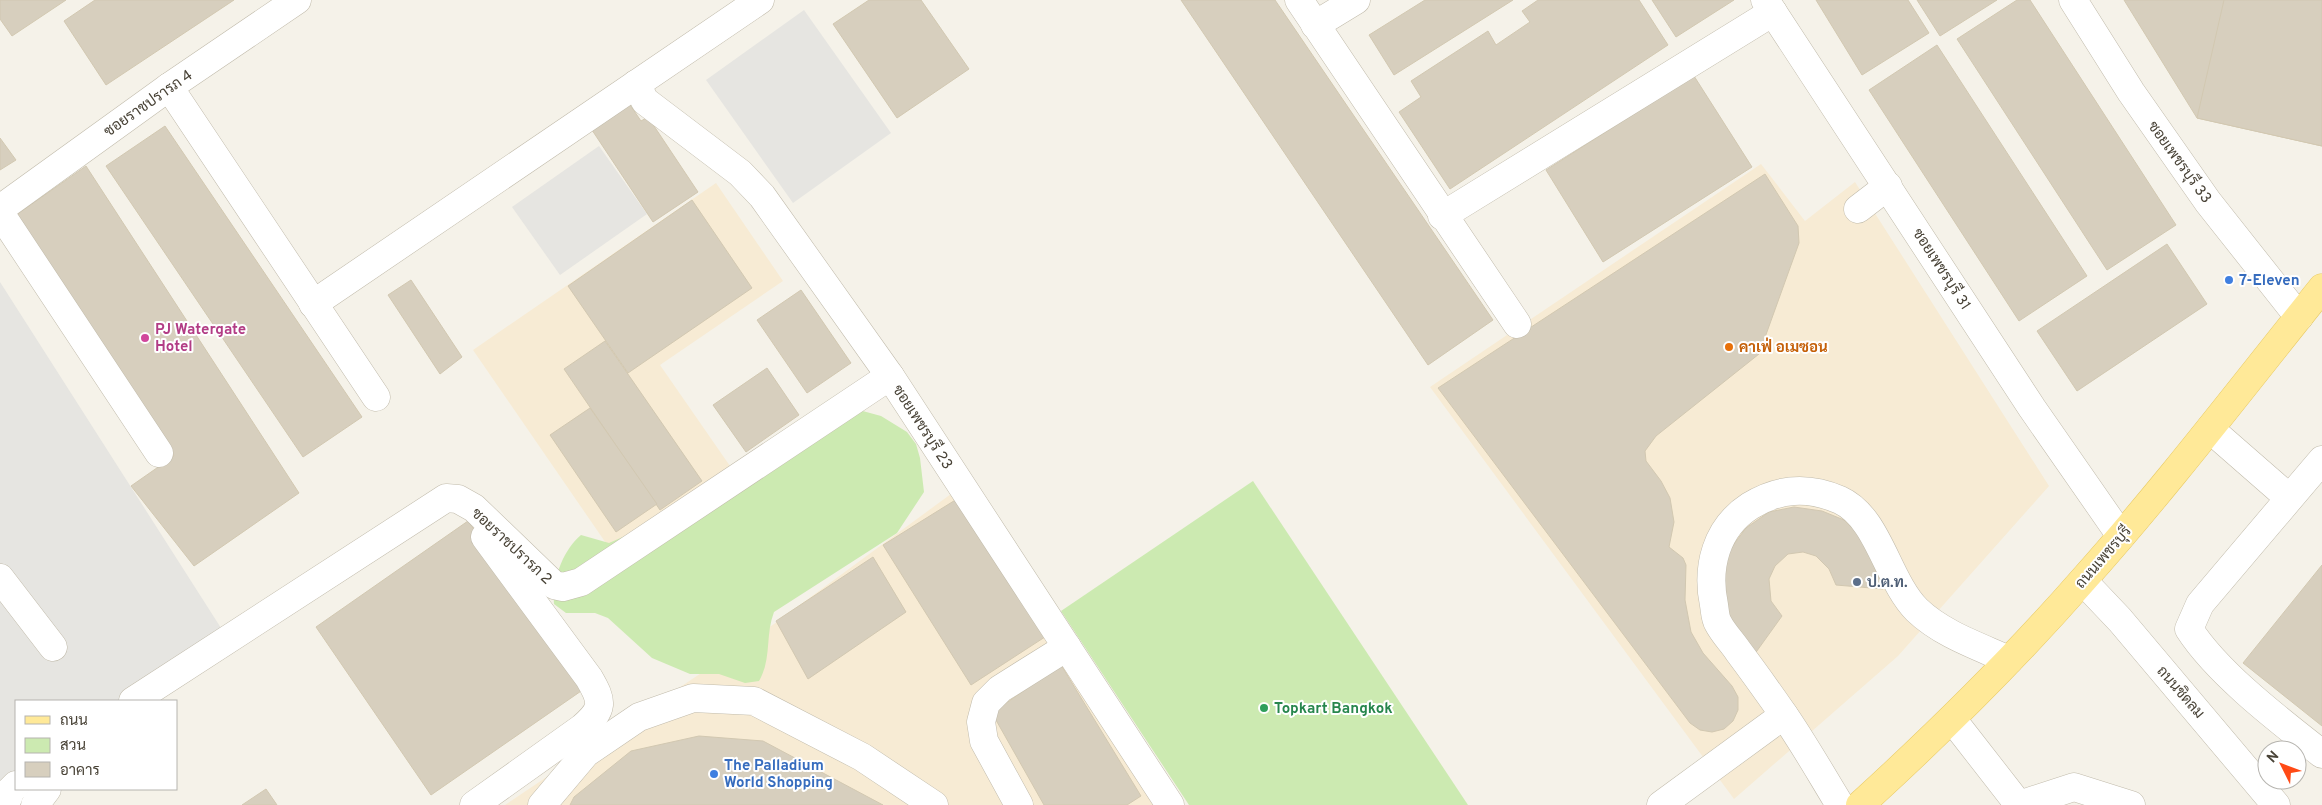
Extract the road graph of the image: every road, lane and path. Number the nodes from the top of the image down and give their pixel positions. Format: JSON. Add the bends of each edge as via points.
{"nodes":[{"id":1,"x":297,"y":0,"type":"edge"},
{"id":2,"x":760,"y":0,"type":"edge"},
{"id":3,"x":1299,"y":0,"type":"edge"},
{"id":4,"x":1356,"y":0,"type":"edge"},
{"id":5,"x":2072,"y":0,"type":"edge"},
{"id":6,"x":1769,"y":6,"type":"edge"},
{"id":7,"x":1315,"y":26,"type":"junction"},
{"id":8,"x":636,"y":84,"type":"junction"},
{"id":9,"x":169,"y":87,"type":"junction"},
{"id":10,"x":1888,"y":186,"type":"junction"},
{"id":11,"x":0,"y":209,"type":"edge"},
{"id":12,"x":1858,"y":209,"type":"dead end"},
{"id":13,"x":0,"y":213,"type":"edge"},
{"id":14,"x":1442,"y":216,"type":"junction"},
{"id":15,"x":2322,"y":288,"type":"edge"},
{"id":16,"x":313,"y":304,"type":"junction"},
{"id":17,"x":2299,"y":316,"type":"junction"},
{"id":18,"x":1517,"y":324,"type":"dead end"},
{"id":19,"x":890,"y":376,"type":"junction"},
{"id":20,"x":376,"y":397,"type":"dead end"},
{"id":21,"x":2210,"y":428,"type":"junction"},
{"id":22,"x":159,"y":453,"type":"dead end"},
{"id":23,"x":2322,"y":460,"type":"edge"},
{"id":24,"x":2289,"y":498,"type":"junction"},
{"id":25,"x":2121,"y":536,"type":"junction"},
{"id":26,"x":0,"y":578,"type":"edge"},
{"id":27,"x":2083,"y":581,"type":"junction"},
{"id":28,"x":53,"y":647,"type":"dead end"},
{"id":29,"x":1067,"y":647,"type":"junction"},
{"id":30,"x":2009,"y":660,"type":"junction"},
{"id":31,"x":135,"y":700,"type":"edge"},
{"id":32,"x":168,"y":700,"type":"edge"},
{"id":33,"x":1784,"y":715,"type":"junction"},
{"id":34,"x":1952,"y":720,"type":"junction"},
{"id":35,"x":2322,"y":754,"type":"edge"},
{"id":36,"x":15,"y":786,"type":"edge"},
{"id":37,"x":45,"y":790,"type":"edge"},
{"id":38,"x":5,"y":805,"type":"edge"},
{"id":39,"x":34,"y":805,"type":"edge"},
{"id":40,"x":474,"y":805,"type":"edge"},
{"id":41,"x":542,"y":805,"type":"edge"},
{"id":42,"x":934,"y":805,"type":"edge"},
{"id":43,"x":1019,"y":805,"type":"edge"},
{"id":44,"x":1170,"y":805,"type":"edge"},
{"id":45,"x":1661,"y":805,"type":"edge"},
{"id":46,"x":1840,"y":805,"type":"edge"},
{"id":47,"x":1860,"y":805,"type":"edge"},
{"id":48,"x":2131,"y":805,"type":"edge"},
{"id":49,"x":2276,"y":805,"type":"edge"}],
"edges":[{"from":1,"to":9,"type":"street","name":"ซอยราชปรารภ 4"},
{"from":2,"to":8,"type":"street"},
{"from":3,"to":7,"type":"street"},
{"from":4,"to":7,"type":"street"},
{"from":5,"to":17,"type":"street","name":"ซอยเพชรบุรี 33","via":[[2208,202]]},
{"from":6,"to":10,"type":"street","name":"ซอยเพชรบุรี 31"},
{"from":6,"to":14,"type":"street"},
{"from":7,"to":14,"type":"street"},
{"from":8,"to":16,"type":"street"},
{"from":8,"to":19,"type":"street","name":"ซอยเพชรบุรี 23","via":[[646,101],[740,173],[762,196]]},
{"from":9,"to":11,"type":"street","name":"ซอยราชปรารภ 4"},
{"from":9,"to":16,"type":"street"},
{"from":10,"to":12,"type":"street"},
{"from":10,"to":25,"type":"street","name":"ซอยเพชรบุรี 31","via":[[2032,408]]},
{"from":13,"to":22,"type":"street"},
{"from":14,"to":18,"type":"street"},
{"from":15,"to":17,"type":"main road","name":"ถนนเพชรบุรี"},
{"from":16,"to":20,"type":"street"},
{"from":17,"to":21,"type":"main road","name":"ถนนเพชรบุรี"},
{"from":19,"to":29,"type":"street","name":"ซอยเพชรบุรี 23"},
{"from":19,"to":31,"type":"street","name":"ซอยราชปรารภ 2","via":[[581,582],[571,586],[554,585],[474,508],[458,499],[446,498]]},
{"from":21,"to":24,"type":"street"},
{"from":21,"to":25,"type":"main road","name":"ถนนเพชรบุรี"},
{"from":23,"to":24,"type":"street"},
{"from":24,"to":35,"type":"street","via":[[2200,604],[2189,629],[2201,647],[2278,719]]},
{"from":25,"to":27,"type":"main road","name":"ถนนเพชรบุรี"},
{"from":26,"to":28,"type":"street"},
{"from":27,"to":30,"type":"main road","name":"ถนนเพชรบุรี"},
{"from":27,"to":49,"type":"street","name":"ถนนชิดลม","via":[[2120,620]]},
{"from":29,"to":43,"type":"street","via":[[1000,689],[986,703],[981,722],[984,741]]},
{"from":29,"to":44,"type":"street","name":"ซอยเพชรบุรี 23"},
{"from":30,"to":33,"type":"street","via":[[1954,635],[1916,609],[1901,590],[1860,516],[1841,501],[1817,493],[1789,490],[1765,497],[1739,514],[1724,532],[1714,552],[1710,579],[1718,622]]},
{"from":30,"to":34,"type":"main road","name":"ถนนเพชรบุรี"},
{"from":32,"to":40,"type":"street","via":[[440,512],[460,512],[480,529],[589,678],[598,694],[600,707],[595,717],[582,728]]},
{"from":33,"to":45,"type":"street"},
{"from":33,"to":46,"type":"street"},
{"from":34,"to":47,"type":"main road","name":"ถนนเพชรบุรี"},
{"from":34,"to":48,"type":"street","via":[[2019,805],[2074,787]]},
{"from":36,"to":38,"type":"street"},
{"from":37,"to":39,"type":"street"},
{"from":41,"to":42,"type":"street","via":[[594,748],[639,717],[693,698],[754,701],[862,757]]}]}
